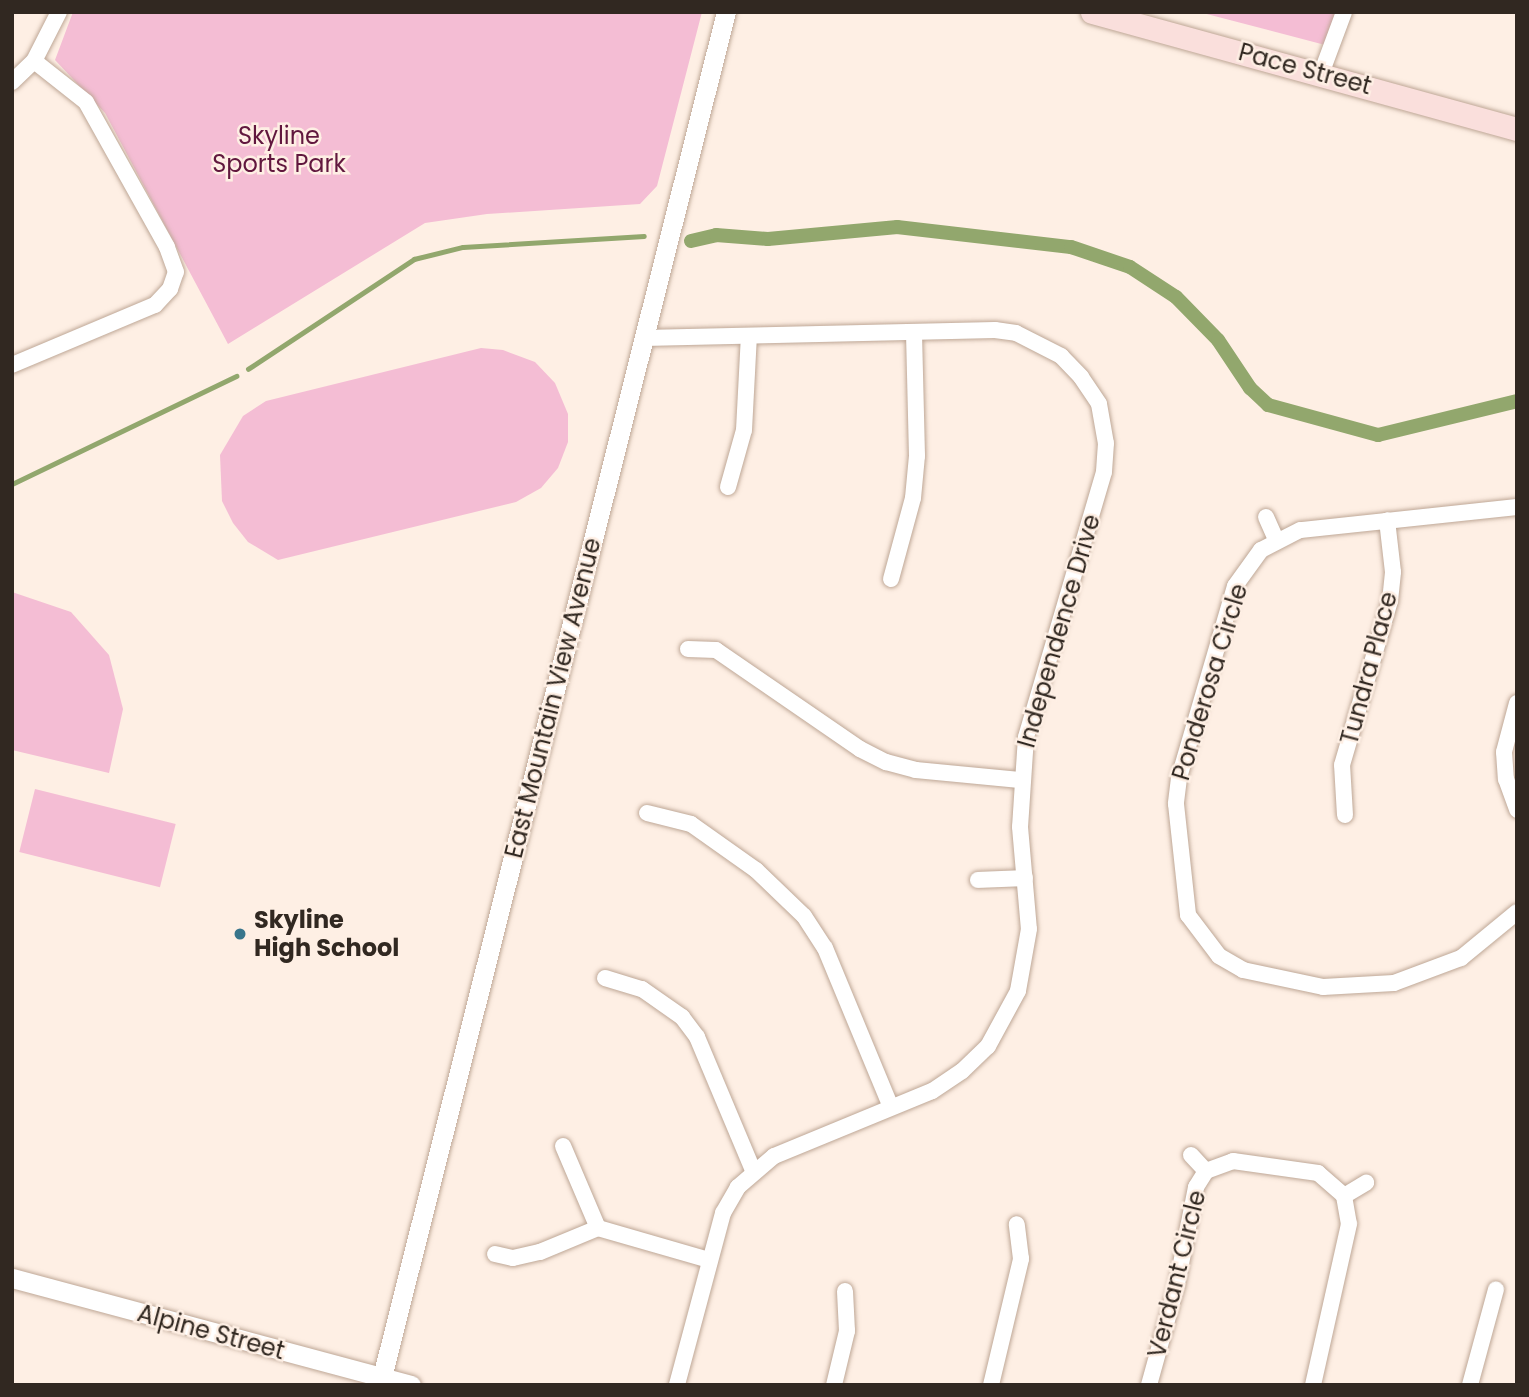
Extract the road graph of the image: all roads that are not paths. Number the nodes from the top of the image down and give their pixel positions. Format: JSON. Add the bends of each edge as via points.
{"nodes":[{"id":1,"x":59,"y":12,"type":"edge"},
{"id":2,"x":726,"y":12,"type":"edge"},
{"id":3,"x":1092,"y":12,"type":"edge"},
{"id":4,"x":1344,"y":12,"type":"edge"},
{"id":5,"x":34,"y":61,"type":"junction"},
{"id":6,"x":1321,"y":74,"type":"junction"},
{"id":7,"x":12,"y":82,"type":"edge"},
{"id":8,"x":1517,"y":129,"type":"edge"},
{"id":9,"x":914,"y":332,"type":"junction"},
{"id":10,"x":749,"y":336,"type":"junction"},
{"id":11,"x":644,"y":338,"type":"junction"},
{"id":12,"x":12,"y":365,"type":"edge"},
{"id":13,"x":1115,"y":398,"type":"dead end"},
{"id":14,"x":1099,"y":404,"type":"junction"},
{"id":15,"x":728,"y":487,"type":"dead end"},
{"id":16,"x":1517,"y":507,"type":"edge"},
{"id":17,"x":1266,"y":517,"type":"dead end"},
{"id":18,"x":1387,"y":520,"type":"junction"},
{"id":19,"x":1276,"y":539,"type":"junction"},
{"id":20,"x":891,"y":579,"type":"dead end"},
{"id":21,"x":688,"y":649,"type":"dead end"},
{"id":22,"x":1517,"y":703,"type":"edge"},
{"id":23,"x":1020,"y":780,"type":"junction"},
{"id":24,"x":1517,"y":810,"type":"edge"},
{"id":25,"x":647,"y":813,"type":"dead end"},
{"id":26,"x":1345,"y":815,"type":"dead end"},
{"id":27,"x":1025,"y":878,"type":"junction"},
{"id":28,"x":978,"y":880,"type":"dead end"},
{"id":29,"x":1517,"y":912,"type":"edge"},
{"id":30,"x":605,"y":978,"type":"dead end"},
{"id":31,"x":891,"y":1107,"type":"junction"},
{"id":32,"x":563,"y":1146,"type":"dead end"},
{"id":33,"x":1191,"y":1155,"type":"dead end"},
{"id":34,"x":753,"y":1170,"type":"junction"},
{"id":35,"x":1206,"y":1171,"type":"junction"},
{"id":36,"x":1366,"y":1184,"type":"dead end"},
{"id":37,"x":1344,"y":1196,"type":"junction"},
{"id":38,"x":1017,"y":1224,"type":"dead end"},
{"id":39,"x":598,"y":1228,"type":"junction"},
{"id":40,"x":495,"y":1254,"type":"dead end"},
{"id":41,"x":709,"y":1260,"type":"junction"},
{"id":42,"x":12,"y":1278,"type":"edge"},
{"id":43,"x":1496,"y":1289,"type":"dead end"},
{"id":44,"x":845,"y":1291,"type":"dead end"},
{"id":45,"x":381,"y":1381,"type":"edge"},
{"id":46,"x":411,"y":1385,"type":"edge"},
{"id":47,"x":677,"y":1385,"type":"edge"},
{"id":48,"x":834,"y":1385,"type":"edge"},
{"id":49,"x":991,"y":1385,"type":"edge"},
{"id":50,"x":1149,"y":1385,"type":"edge"},
{"id":51,"x":1312,"y":1385,"type":"edge"},
{"id":52,"x":1470,"y":1385,"type":"edge"}],
"edges":[{"from":1,"to":5,"type":"street"},
{"from":2,"to":11,"type":"street","name":"East Mountain View Avenue"},
{"from":3,"to":6,"type":"main road","name":"Pace Street"},
{"from":4,"to":6,"type":"street"},
{"from":5,"to":7,"type":"street"},
{"from":5,"to":12,"type":"street","via":[[86,102],[167,247],[176,272],[170,289],[155,305]]},
{"from":6,"to":8,"type":"main road","name":"Pace Street"},
{"from":9,"to":10,"type":"street","name":"Independence Drive"},
{"from":9,"to":14,"type":"street","name":"Independence Drive","via":[[995,330],[1037,341],[1061,356]]},
{"from":9,"to":20,"type":"street","via":[[917,456],[913,498]]},
{"from":10,"to":11,"type":"street","name":"Independence Drive"},
{"from":10,"to":15,"type":"street","via":[[744,430]]},
{"from":11,"to":45,"type":"street","name":"East Mountain View Avenue"},
{"from":13,"to":14,"type":"street"},
{"from":14,"to":23,"type":"street","name":"Independence Drive","via":[[1106,443],[1104,472],[1032,713]]},
{"from":16,"to":18,"type":"street","name":"Ponderosa Circle"},
{"from":17,"to":19,"type":"street"},
{"from":18,"to":19,"type":"street","name":"Ponderosa Circle","via":[[1300,530]]},
{"from":18,"to":26,"type":"street","name":"Tundra Place","via":[[1393,572],[1390,601],[1342,765]]},
{"from":19,"to":29,"type":"street","name":"Ponderosa Circle","via":[[1248,564],[1235,586],[1179,778],[1176,804],[1188,915],[1202,938],[1243,970],[1323,988],[1364,988],[1424,975],[1461,958]]},
{"from":21,"to":23,"type":"street","via":[[716,650],[886,762],[916,770]]},
{"from":22,"to":24,"type":"street","via":[[1504,752],[1506,779]]},
{"from":23,"to":27,"type":"street","name":"Independence Drive"},
{"from":25,"to":31,"type":"street","via":[[691,824],[764,876],[804,916],[825,948]]},
{"from":27,"to":28,"type":"street"},
{"from":27,"to":31,"type":"street","name":"Independence Drive","via":[[1027,956],[1003,1023],[962,1071],[932,1091]]},
{"from":30,"to":34,"type":"street","via":[[642,989],[682,1017],[697,1037]]},
{"from":31,"to":34,"type":"street","name":"Independence Drive","via":[[774,1156]]},
{"from":32,"to":39,"type":"street"},
{"from":33,"to":35,"type":"street"},
{"from":34,"to":41,"type":"street","name":"Independence Drive","via":[[723,1213]]},
{"from":35,"to":37,"type":"street","name":"Verdant Circle","via":[[1233,1161],[1318,1173]]},
{"from":35,"to":50,"type":"street","name":"Verdant Circle","via":[[1196,1187],[1178,1284]]},
{"from":36,"to":37,"type":"street"},
{"from":37,"to":51,"type":"street","via":[[1349,1224]]},
{"from":38,"to":49,"type":"street","via":[[1021,1259]]},
{"from":39,"to":40,"type":"street","via":[[531,1254],[513,1258]]},
{"from":39,"to":41,"type":"street"},
{"from":41,"to":47,"type":"street","name":"Independence Drive"},
{"from":42,"to":45,"type":"street","name":"Alpine Street"},
{"from":43,"to":52,"type":"street"},
{"from":44,"to":48,"type":"street","via":[[847,1331]]},
{"from":45,"to":46,"type":"street","name":"Alpine Street"}]}
